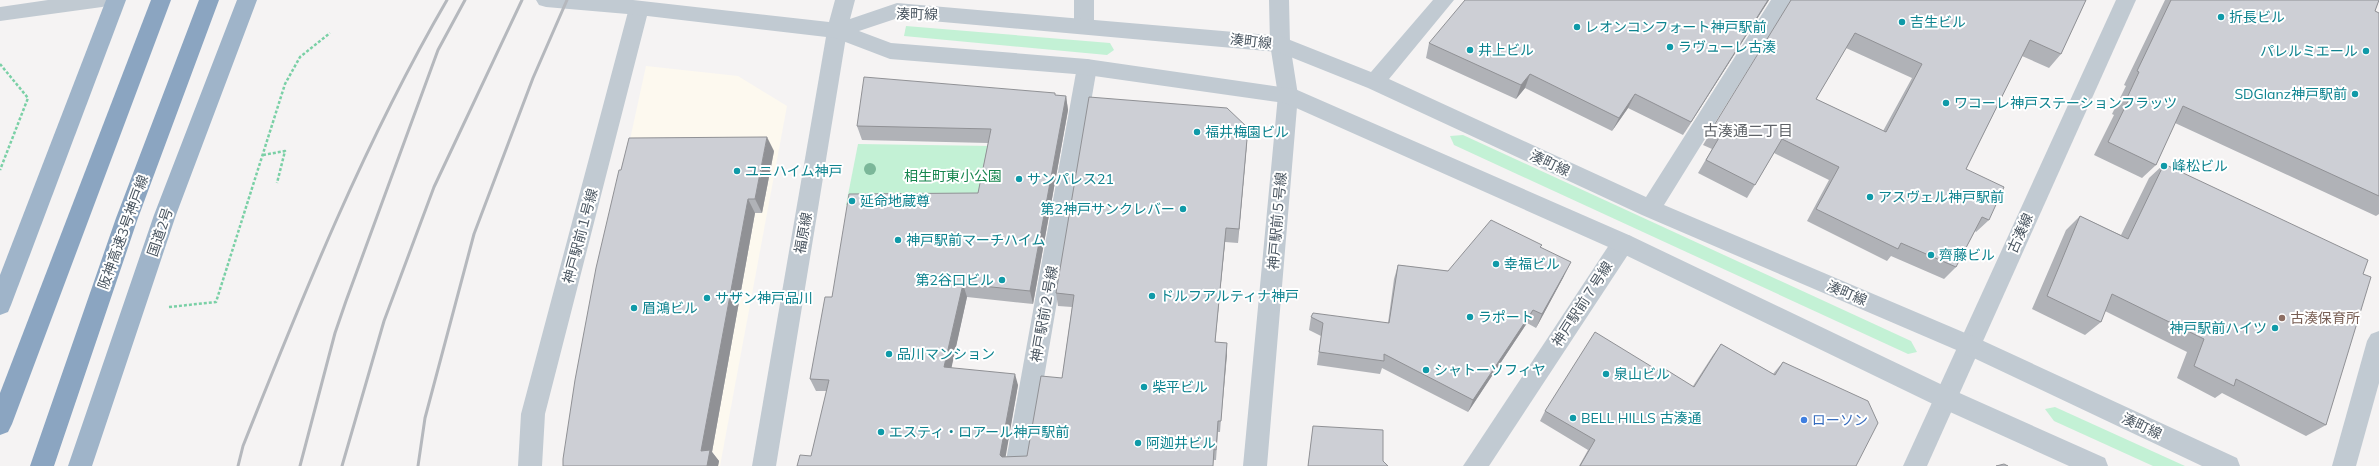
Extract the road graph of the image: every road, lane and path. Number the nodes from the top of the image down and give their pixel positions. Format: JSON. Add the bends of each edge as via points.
{"nodes":[{"id":1,"x":102,"y":0,"type":"edge"},
{"id":2,"x":116,"y":0,"type":"edge"},
{"id":3,"x":161,"y":0,"type":"edge"},
{"id":4,"x":209,"y":0,"type":"edge"},
{"id":5,"x":247,"y":0,"type":"edge"},
{"id":6,"x":546,"y":0,"type":"edge"},
{"id":7,"x":845,"y":0,"type":"edge"},
{"id":8,"x":1084,"y":0,"type":"edge"},
{"id":9,"x":1279,"y":0,"type":"edge"},
{"id":10,"x":1444,"y":0,"type":"edge"},
{"id":11,"x":1781,"y":0,"type":"edge"},
{"id":12,"x":2126,"y":0,"type":"edge"},
{"id":13,"x":641,"y":4,"type":"edge"},
{"id":14,"x":0,"y":14,"type":"edge"},
{"id":15,"x":1084,"y":25,"type":"junction"},
{"id":16,"x":837,"y":31,"type":"junction"},
{"id":17,"x":1280,"y":44,"type":"junction"},
{"id":18,"x":0,"y":64,"type":"edge"},
{"id":19,"x":1087,"y":67,"type":"junction"},
{"id":20,"x":1375,"y":82,"type":"junction"},
{"id":21,"x":1288,"y":95,"type":"junction"},
{"id":22,"x":263,"y":155,"type":"dead end"},
{"id":23,"x":0,"y":170,"type":"edge"},
{"id":24,"x":277,"y":183,"type":"dead end"},
{"id":25,"x":1650,"y":209,"type":"junction"},
{"id":26,"x":1623,"y":243,"type":"junction"},
{"id":27,"x":0,"y":305,"type":"edge"},
{"id":28,"x":2379,"y":341,"type":"edge"},
{"id":29,"x":1969,"y":345,"type":"junction"},
{"id":30,"x":1947,"y":398,"type":"junction"},
{"id":31,"x":0,"y":424,"type":"edge"},
{"id":32,"x":42,"y":466,"type":"edge"},
{"id":33,"x":80,"y":466,"type":"edge"},
{"id":34,"x":530,"y":466,"type":"edge"},
{"id":35,"x":764,"y":466,"type":"edge"},
{"id":36,"x":1017,"y":466,"type":"edge"},
{"id":37,"x":1255,"y":466,"type":"edge"},
{"id":38,"x":1475,"y":466,"type":"edge"},
{"id":39,"x":1915,"y":466,"type":"edge"},
{"id":40,"x":2096,"y":466,"type":"edge"},
{"id":41,"x":2228,"y":466,"type":"edge"},
{"id":42,"x":2344,"y":466,"type":"edge"}],
"edges":[{"from":1,"to":14,"type":"street"},
{"from":2,"to":27,"type":"highway"},
{"from":3,"to":31,"type":"highway"},
{"from":4,"to":32,"type":"highway","name":"阪神高速3号神戸線","via":[[127,218]]},
{"from":5,"to":33,"type":"highway","name":"国道2号","via":[[165,215]]},
{"from":6,"to":13,"type":"street","name":"湊町線"},
{"from":7,"to":16,"type":"street","name":"福原線"},
{"from":8,"to":15,"type":"street"},
{"from":9,"to":17,"type":"street"},
{"from":10,"to":20,"type":"street"},
{"from":11,"to":25,"type":"street"},
{"from":12,"to":29,"type":"street","name":"古湊線"},
{"from":13,"to":16,"type":"street","name":"湊町線"},
{"from":13,"to":34,"type":"street","name":"神戸駅前１号線","via":[[534,414]]},
{"from":15,"to":16,"type":"street","name":"湊町線","via":[[897,10]]},
{"from":15,"to":17,"type":"street","name":"湊町線"},
{"from":16,"to":19,"type":"street","name":"湊町線","via":[[890,51]]},
{"from":16,"to":35,"type":"street","name":"福原線"},
{"from":17,"to":20,"type":"street","name":"湊町線"},
{"from":17,"to":21,"type":"street","name":"神戸駅前５号線"},
{"from":18,"to":23,"type":"path","via":[[28,98]]},
{"from":19,"to":21,"type":"street","name":"湊町線"},
{"from":19,"to":36,"type":"street","name":"神戸駅前２号線"},
{"from":20,"to":25,"type":"street","name":"湊町線"},
{"from":21,"to":26,"type":"street","name":"湊町線"},
{"from":21,"to":37,"type":"street","name":"神戸駅前５号線"},
{"from":22,"to":24,"type":"path","via":[[285,151]]},
{"from":25,"to":29,"type":"street","name":"湊町線"},
{"from":26,"to":30,"type":"street","name":"湊町線"},
{"from":26,"to":38,"type":"street","name":"神戸駅前７号線"},
{"from":28,"to":42,"type":"street"},
{"from":29,"to":30,"type":"street","name":"古湊線"},
{"from":29,"to":41,"type":"street","name":"湊町線"},
{"from":30,"to":39,"type":"street","name":"古湊線"},
{"from":30,"to":40,"type":"street","name":"湊町線"}]}
